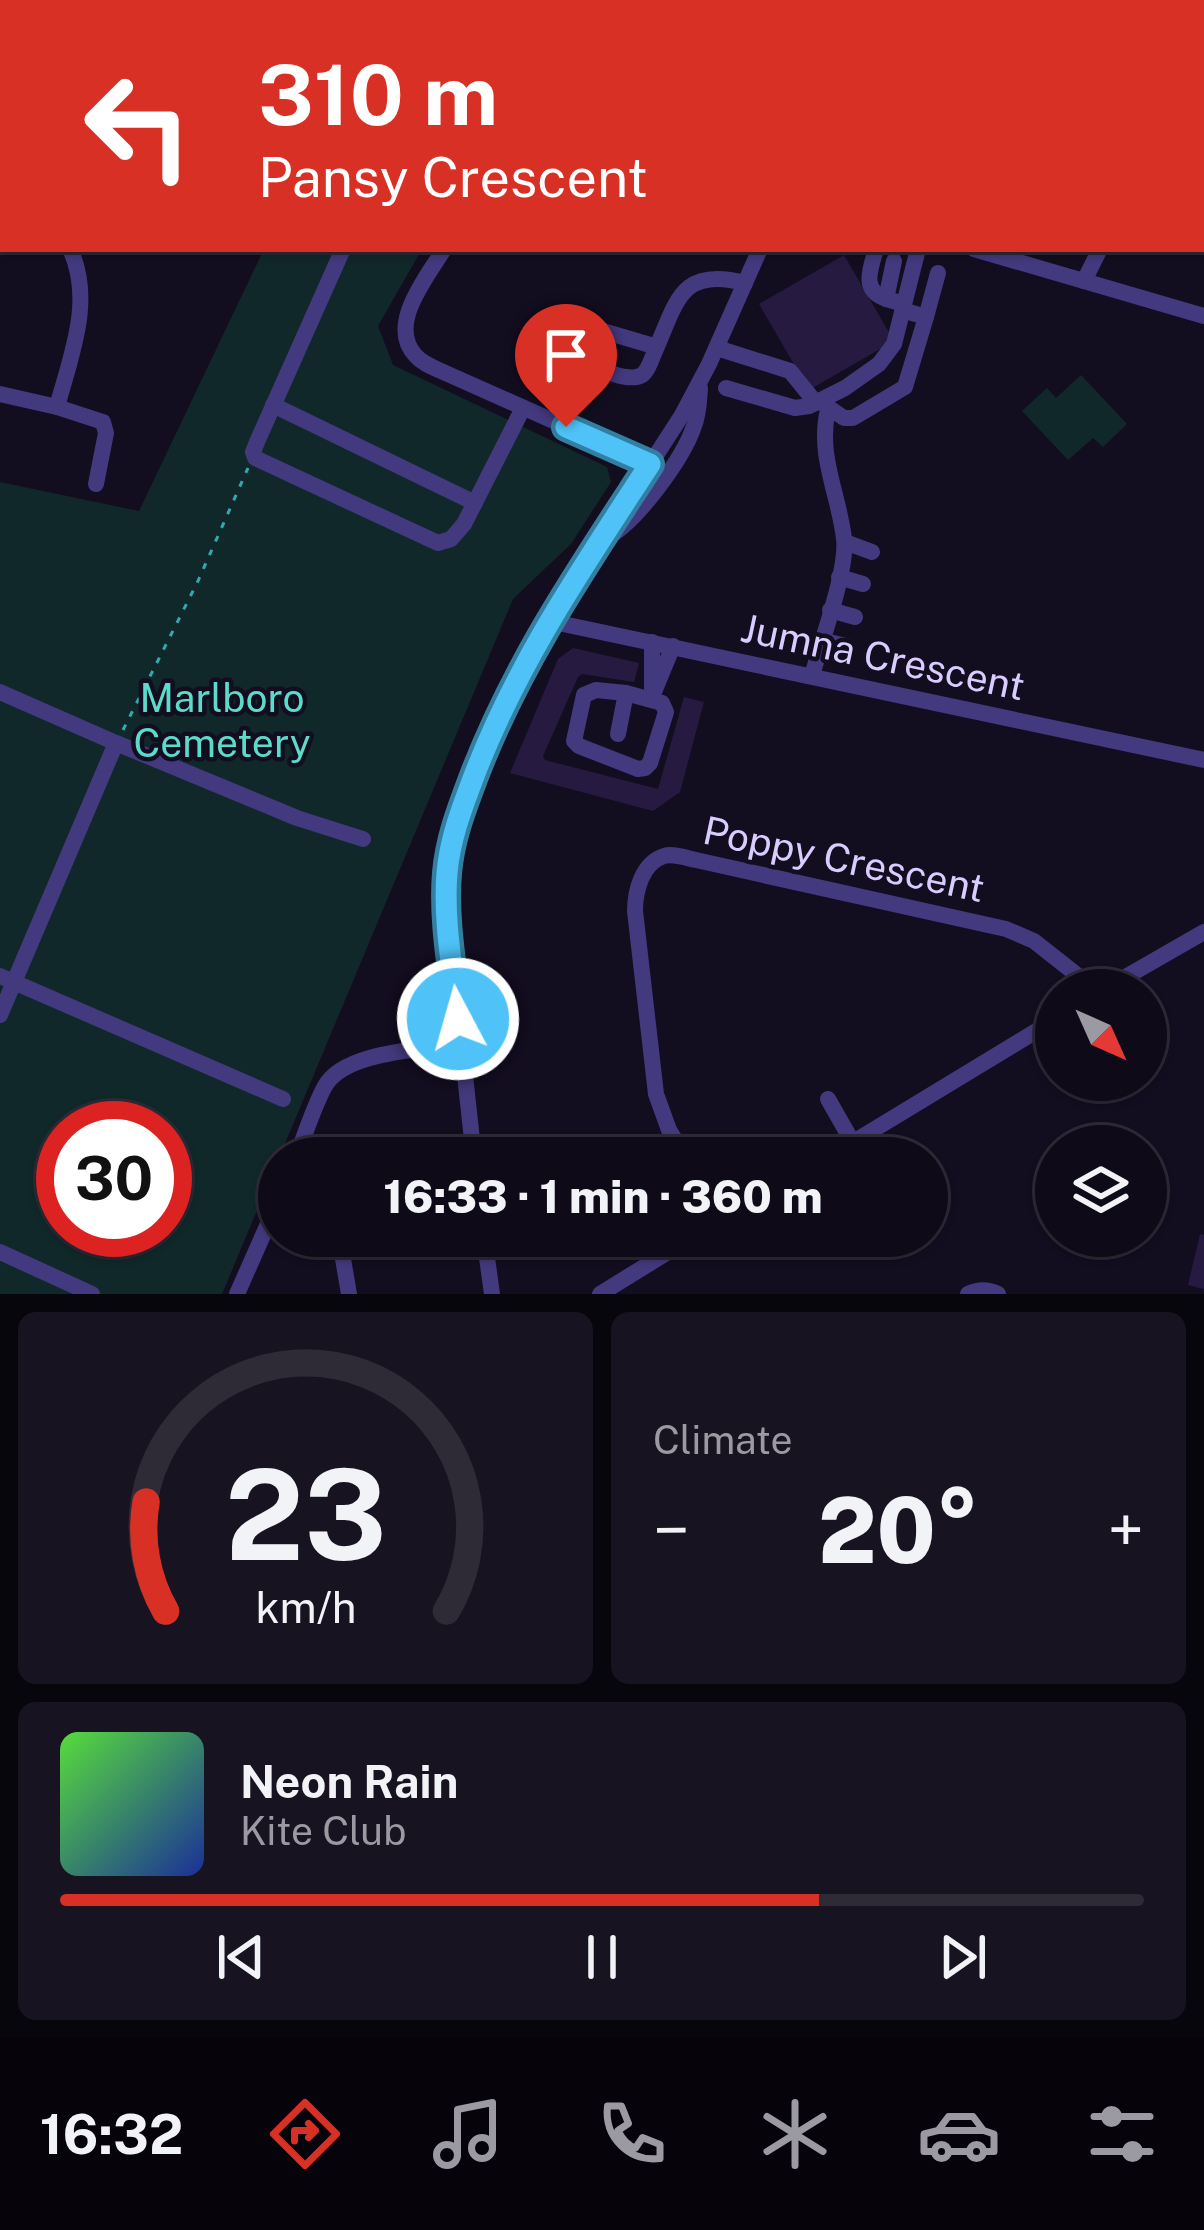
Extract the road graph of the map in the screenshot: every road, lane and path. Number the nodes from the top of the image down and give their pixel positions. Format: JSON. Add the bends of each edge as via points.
{"nodes":[{"id":1,"x":71,"y":252,"type":"edge"},
{"id":2,"x":343,"y":252,"type":"edge"},
{"id":3,"x":442,"y":252,"type":"edge"},
{"id":4,"x":759,"y":252,"type":"edge"},
{"id":5,"x":875,"y":252,"type":"edge"},
{"id":6,"x":917,"y":252,"type":"edge"},
{"id":7,"x":985,"y":252,"type":"edge"},
{"id":8,"x":1098,"y":252,"type":"edge"},
{"id":9,"x":894,"y":261,"type":"dead end"},
{"id":10,"x":938,"y":273,"type":"dead end"},
{"id":11,"x":1084,"y":280,"type":"junction"},
{"id":12,"x":745,"y":283,"type":"junction"},
{"id":13,"x":897,"y":304,"type":"junction"},
{"id":14,"x":1204,"y":316,"type":"edge"},
{"id":15,"x":926,"y":317,"type":"junction"},
{"id":16,"x":657,"y":347,"type":"dead end"},
{"id":17,"x":717,"y":348,"type":"junction"},
{"id":18,"x":700,"y":381,"type":"junction"},
{"id":19,"x":725,"y":388,"type":"dead end"},
{"id":20,"x":0,"y":394,"type":"edge"},
{"id":21,"x":822,"y":404,"type":"junction"},
{"id":22,"x":273,"y":405,"type":"junction"},
{"id":23,"x":57,"y":407,"type":"junction"},
{"id":24,"x":524,"y":408,"type":"junction"},
{"id":25,"x":253,"y":456,"type":"junction"},
{"id":26,"x":650,"y":464,"type":"junction"},
{"id":27,"x":95,"y":484,"type":"dead end"},
{"id":28,"x":475,"y":503,"type":"junction"},
{"id":29,"x":599,"y":542,"type":"junction"},
{"id":30,"x":845,"y":542,"type":"junction"},
{"id":31,"x":872,"y":551,"type":"dead end"},
{"id":32,"x":839,"y":577,"type":"junction"},
{"id":33,"x":863,"y":584,"type":"dead end"},
{"id":34,"x":830,"y":610,"type":"junction"},
{"id":35,"x":855,"y":617,"type":"dead end"},
{"id":36,"x":548,"y":621,"type":"junction"},
{"id":37,"x":821,"y":640,"type":"junction"},
{"id":38,"x":652,"y":642,"type":"junction"},
{"id":39,"x":673,"y":646,"type":"junction"},
{"id":40,"x":846,"y":646,"type":"dead end"},
{"id":41,"x":812,"y":676,"type":"junction"},
{"id":42,"x":0,"y":692,"type":"edge"},
{"id":43,"x":626,"y":693,"type":"junction"},
{"id":44,"x":652,"y":698,"type":"junction"},
{"id":45,"x":618,"y":734,"type":"dead end"},
{"id":46,"x":116,"y":743,"type":"junction"},
{"id":47,"x":1204,"y":760,"type":"edge"},
{"id":48,"x":363,"y":839,"type":"dead end"},
{"id":49,"x":1204,"y":932,"type":"edge"},
{"id":50,"x":1072,"y":969,"type":"edge"},
{"id":51,"x":1138,"y":969,"type":"edge"},
{"id":52,"x":7,"y":979,"type":"edge"},
{"id":53,"x":0,"y":1015,"type":"edge"},
{"id":54,"x":1035,"y":1032,"type":"edge"},
{"id":55,"x":460,"y":1043,"type":"junction"},
{"id":56,"x":828,"y":1099,"type":"dead end"},
{"id":57,"x":284,"y":1100,"type":"dead end"},
{"id":58,"x":304,"y":1137,"type":"edge"},
{"id":59,"x":471,"y":1137,"type":"edge"},
{"id":60,"x":673,"y":1137,"type":"edge"},
{"id":61,"x":850,"y":1137,"type":"edge"},
{"id":62,"x":863,"y":1137,"type":"edge"},
{"id":63,"x":258,"y":1248,"type":"edge"},
{"id":64,"x":0,"y":1252,"type":"edge"},
{"id":65,"x":343,"y":1257,"type":"edge"},
{"id":66,"x":487,"y":1257,"type":"edge"},
{"id":67,"x":660,"y":1257,"type":"edge"},
{"id":68,"x":92,"y":1294,"type":"edge"},
{"id":69,"x":237,"y":1294,"type":"edge"},
{"id":70,"x":349,"y":1294,"type":"edge"},
{"id":71,"x":492,"y":1294,"type":"edge"},
{"id":72,"x":600,"y":1294,"type":"edge"},
{"id":73,"x":968,"y":1294,"type":"edge"},
{"id":74,"x":998,"y":1294,"type":"edge"}],
"edges":[{"from":1,"to":23,"type":"street","via":[[82,302]]},
{"from":2,"to":22,"type":"street"},
{"from":3,"to":24,"type":"street","via":[[406,318],[410,348],[423,362]]},
{"from":4,"to":12,"type":"street"},
{"from":5,"to":13,"type":"street","via":[[869,286]]},
{"from":6,"to":13,"type":"street"},
{"from":7,"to":11,"type":"street"},
{"from":8,"to":11,"type":"street"},
{"from":9,"to":13,"type":"street"},
{"from":10,"to":15,"type":"street"},
{"from":11,"to":14,"type":"street"},
{"from":12,"to":16,"type":"street","via":[[698,281],[676,301]]},
{"from":12,"to":17,"type":"street"},
{"from":13,"to":15,"type":"street"},
{"from":13,"to":21,"type":"street","via":[[894,344]]},
{"from":15,"to":21,"type":"street","via":[[905,387],[853,418]]},
{"from":17,"to":18,"type":"street"},
{"from":17,"to":21,"type":"street","via":[[790,371]]},
{"from":18,"to":26,"type":"street"},
{"from":18,"to":29,"type":"street","via":[[689,439],[638,514]]},
{"from":19,"to":21,"type":"street","via":[[795,407]]},
{"from":20,"to":23,"type":"street"},
{"from":21,"to":30,"type":"street"},
{"from":22,"to":25,"type":"street"},
{"from":22,"to":28,"type":"street"},
{"from":23,"to":27,"type":"street","via":[[105,424]]},
{"from":24,"to":26,"type":"street"},
{"from":24,"to":28,"type":"street"},
{"from":25,"to":28,"type":"street","via":[[431,542],[460,531]]},
{"from":25,"to":46,"type":"path"},
{"from":26,"to":29,"type":"street"},
{"from":29,"to":36,"type":"street"},
{"from":30,"to":31,"type":"street"},
{"from":30,"to":32,"type":"street"},
{"from":32,"to":33,"type":"street"},
{"from":32,"to":34,"type":"street"},
{"from":34,"to":35,"type":"street"},
{"from":34,"to":37,"type":"street"},
{"from":36,"to":38,"type":"street","name":"Jumna Crescent"},
{"from":36,"to":55,"type":"street","via":[[487,743],[451,844],[446,901]]},
{"from":37,"to":40,"type":"street"},
{"from":37,"to":41,"type":"street"},
{"from":38,"to":39,"type":"street","name":"Jumna Crescent"},
{"from":38,"to":44,"type":"street"},
{"from":39,"to":41,"type":"street","name":"Jumna Crescent"},
{"from":39,"to":44,"type":"street"},
{"from":41,"to":47,"type":"street","name":"Jumna Crescent"},
{"from":42,"to":46,"type":"street"},
{"from":43,"to":44,"type":"street"},
{"from":43,"to":44,"type":"street","via":[[584,695],[574,737],[638,770],[650,763],[666,712]]},
{"from":43,"to":45,"type":"street"},
{"from":46,"to":48,"type":"street"},
{"from":46,"to":52,"type":"street"},
{"from":49,"to":51,"type":"street"},
{"from":50,"to":60,"type":"street","name":"Poppy Crescent","via":[[1006,929],[666,855],[643,876],[635,910],[656,1094]]},
{"from":52,"to":53,"type":"street"},
{"from":52,"to":57,"type":"street"},
{"from":54,"to":62,"type":"street"},
{"from":55,"to":58,"type":"street","via":[[348,1065],[325,1086]]},
{"from":55,"to":59,"type":"street"},
{"from":56,"to":61,"type":"street"},
{"from":63,"to":69,"type":"street"},
{"from":64,"to":68,"type":"street"},
{"from":65,"to":70,"type":"street"},
{"from":66,"to":71,"type":"street"},
{"from":67,"to":72,"type":"street"},
{"from":73,"to":74,"type":"street"}]}
